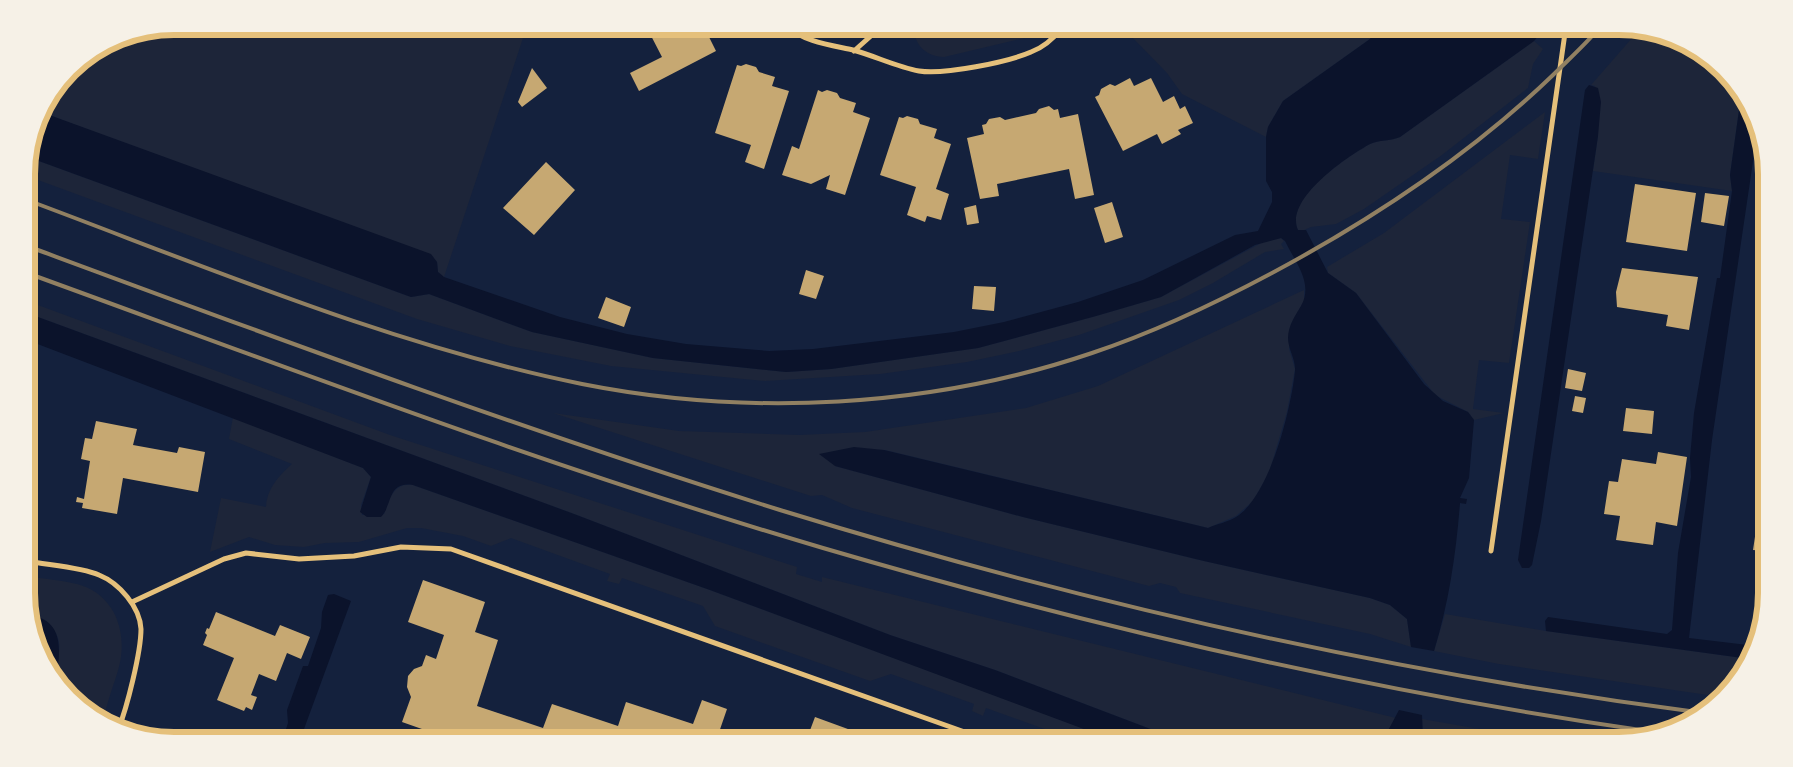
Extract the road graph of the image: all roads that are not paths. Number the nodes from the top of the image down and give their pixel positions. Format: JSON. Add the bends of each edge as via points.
{"nodes":[{"id":1,"x":797,"y":35,"type":"edge"},
{"id":2,"x":872,"y":35,"type":"edge"},
{"id":3,"x":1056,"y":35,"type":"edge"},
{"id":4,"x":1565,"y":35,"type":"edge"},
{"id":5,"x":854,"y":51,"type":"junction"},
{"id":6,"x":1491,"y":551,"type":"dead end"},
{"id":7,"x":35,"y":562,"type":"edge"},
{"id":8,"x":132,"y":602,"type":"junction"},
{"id":9,"x":120,"y":721,"type":"edge"},
{"id":10,"x":965,"y":732,"type":"edge"}],
"edges":[{"from":1,"to":5,"type":"street"},
{"from":2,"to":5,"type":"street"},
{"from":3,"to":5,"type":"street","via":[[1031,52],[943,73],[918,71]]},
{"from":4,"to":6,"type":"street"},
{"from":7,"to":8,"type":"street","via":[[98,574],[112,582]]},
{"from":8,"to":9,"type":"street","via":[[141,628]]},
{"from":8,"to":10,"type":"street","via":[[246,553],[300,560],[354,556],[401,547],[451,549]]}]}
